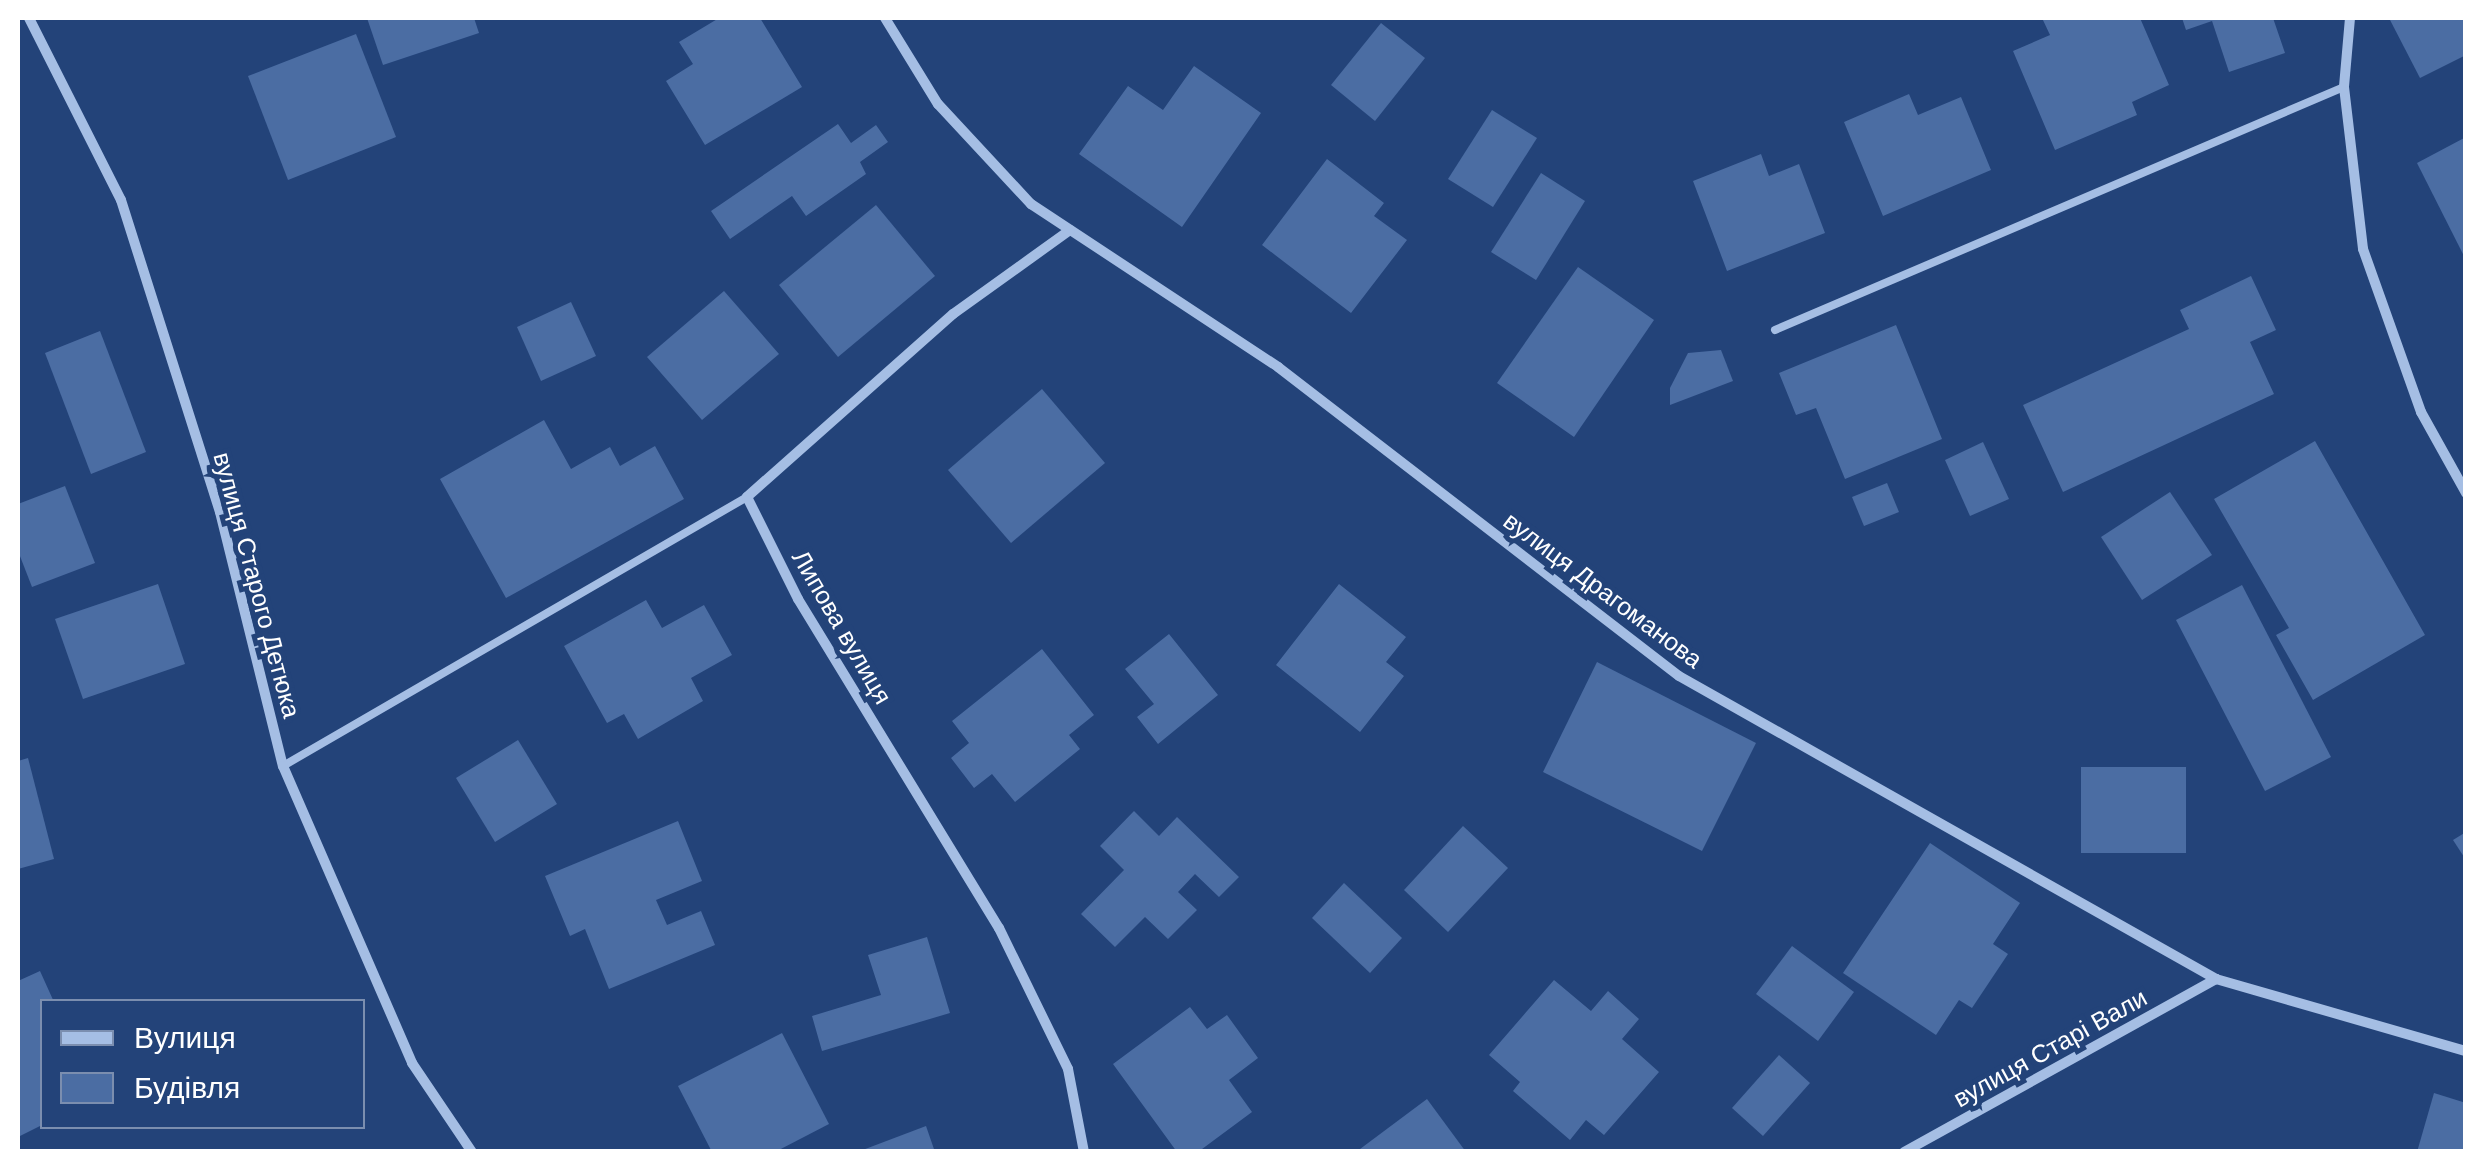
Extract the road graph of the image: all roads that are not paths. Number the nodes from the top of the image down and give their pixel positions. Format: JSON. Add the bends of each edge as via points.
{"nodes":[{"id":1,"x":29,"y":18,"type":"edge"},
{"id":2,"x":885,"y":18,"type":"edge"},
{"id":3,"x":2350,"y":18,"type":"edge"},
{"id":4,"x":2344,"y":87,"type":"junction"},
{"id":5,"x":1070,"y":230,"type":"junction"},
{"id":6,"x":1776,"y":330,"type":"dead end"},
{"id":7,"x":2466,"y":493,"type":"edge"},
{"id":8,"x":746,"y":498,"type":"junction"},
{"id":9,"x":284,"y":766,"type":"junction"},
{"id":10,"x":2216,"y":980,"type":"junction"},
{"id":11,"x":2466,"y":1051,"type":"edge"},
{"id":12,"x":472,"y":1152,"type":"edge"},
{"id":13,"x":1084,"y":1152,"type":"edge"},
{"id":14,"x":1904,"y":1152,"type":"edge"}],
"edges":[{"from":1,"to":9,"type":"street","name":"вулиця Старого Детюка","via":[[121,200],[220,512]]},
{"from":2,"to":5,"type":"street","name":"вулиця Драгоманова","via":[[938,104],[1031,204]]},
{"from":3,"to":4,"type":"street"},
{"from":4,"to":6,"type":"lane"},
{"from":4,"to":7,"type":"street","via":[[2364,249],[2422,412]]},
{"from":5,"to":8,"type":"street","via":[[953,314]]},
{"from":5,"to":10,"type":"street","name":"вулиця Драгоманова","via":[[1278,367],[1679,676]]},
{"from":8,"to":9,"type":"lane"},
{"from":8,"to":13,"type":"street","name":"Липова вулиця","via":[[798,599],[998,928],[1068,1069]]},
{"from":9,"to":12,"type":"street","name":"вулиця Старого Детюка","via":[[412,1064]]},
{"from":10,"to":11,"type":"street","name":"вулиця Драгоманова"},
{"from":10,"to":14,"type":"street","name":"вулиця Старі Вали"}]}
